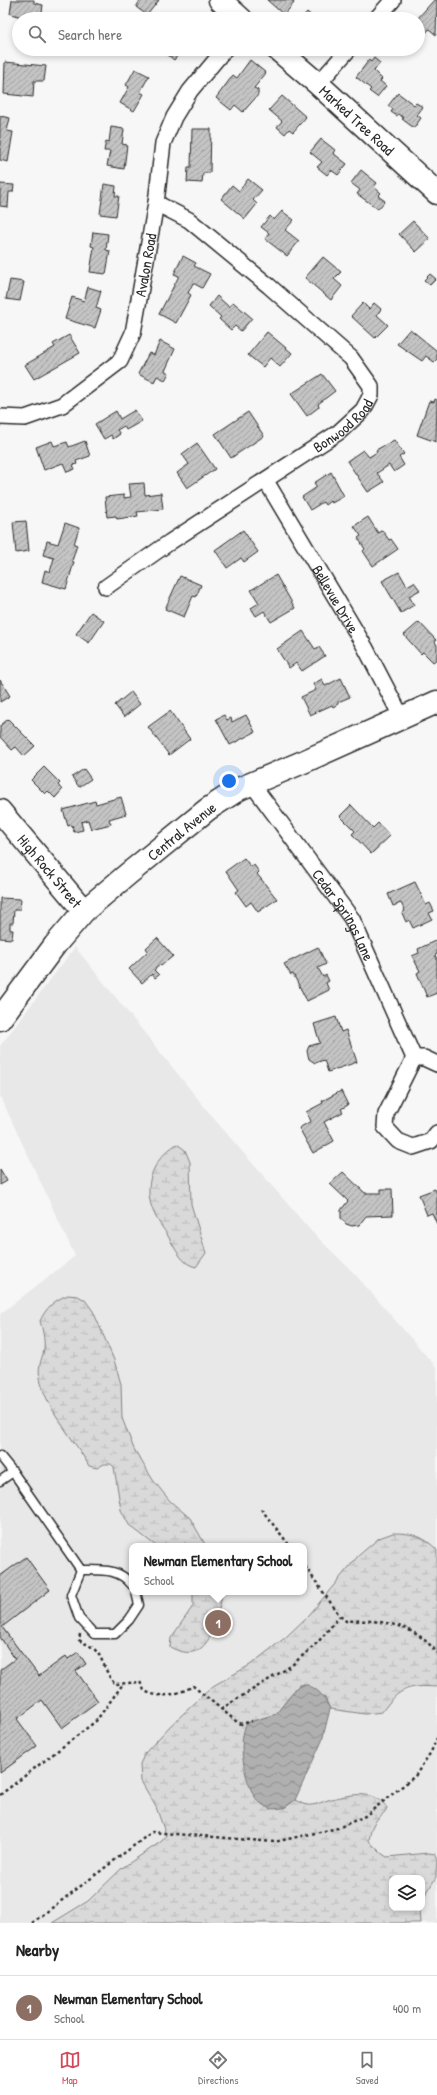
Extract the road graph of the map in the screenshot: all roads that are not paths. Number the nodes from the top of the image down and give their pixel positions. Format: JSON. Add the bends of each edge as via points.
{"nodes":[{"id":1,"x":220,"y":0,"type":"edge"},
{"id":2,"x":393,"y":0,"type":"edge"},
{"id":3,"x":233,"y":12,"type":"edge"},
{"id":4,"x":382,"y":12,"type":"edge"},
{"id":5,"x":219,"y":56,"type":"edge"},
{"id":6,"x":285,"y":56,"type":"edge"},
{"id":7,"x":343,"y":56,"type":"edge"},
{"id":8,"x":318,"y":84,"type":"junction"},
{"id":9,"x":437,"y":192,"type":"edge"},
{"id":10,"x":156,"y":203,"type":"junction"},
{"id":11,"x":0,"y":417,"type":"edge"},
{"id":12,"x":266,"y":481,"type":"junction"},
{"id":13,"x":106,"y":587,"type":"dead end"},
{"id":14,"x":437,"y":702,"type":"edge"},
{"id":15,"x":402,"y":718,"type":"junction"},
{"id":16,"x":252,"y":784,"type":"junction"},
{"id":17,"x":0,"y":811,"type":"edge"},
{"id":18,"x":84,"y":912,"type":"junction"},
{"id":19,"x":0,"y":1019,"type":"edge"},
{"id":20,"x":414,"y":1058,"type":"junction"},
{"id":21,"x":437,"y":1064,"type":"edge"},
{"id":22,"x":437,"y":1133,"type":"edge"},
{"id":23,"x":0,"y":1456,"type":"edge"},
{"id":24,"x":13,"y":1472,"type":"junction"},
{"id":25,"x":0,"y":1481,"type":"edge"},
{"id":26,"x":81,"y":1570,"type":"junction"},
{"id":27,"x":129,"y":1582,"type":"edge"},
{"id":28,"x":137,"y":1595,"type":"edge"}],
"edges":[{"from":1,"to":3,"type":"main road"},
{"from":2,"to":4,"type":"street"},
{"from":5,"to":10,"type":"street","name":"Avalon Road","via":[[190,91],[163,143]]},
{"from":6,"to":8,"type":"main road","name":"Marked Tree Road"},
{"from":7,"to":8,"type":"street"},
{"from":8,"to":9,"type":"main road","name":"Marked Tree Road"},
{"from":10,"to":11,"type":"street","name":"Avalon Road","via":[[133,333],[120,361],[62,405],[25,418]]},
{"from":10,"to":12,"type":"street","name":"Bonwood Road","via":[[189,220],[269,286],[351,358],[371,386],[371,395],[363,410],[339,432]]},
{"from":12,"to":13,"type":"street","name":"Bonwood Road","via":[[170,542]]},
{"from":12,"to":15,"type":"street","name":"Bellevue Drive","via":[[365,647]]},
{"from":14,"to":15,"type":"main road","name":"Central Avenue"},
{"from":15,"to":16,"type":"main road","name":"Central Avenue"},
{"from":16,"to":18,"type":"main road","name":"Central Avenue","via":[[239,789],[208,809]]},
{"from":16,"to":20,"type":"street","name":"Cedar Springs Lane","via":[[352,919]]},
{"from":17,"to":18,"type":"main road","name":"High Rock Street"},
{"from":18,"to":19,"type":"main road","name":"Central Avenue","via":[[55,945]]},
{"from":20,"to":21,"type":"street","via":[[424,1058]]},
{"from":20,"to":22,"type":"street","via":[[386,1114],[385,1127],[398,1141],[413,1146],[431,1141]]},
{"from":23,"to":24,"type":"lane"},
{"from":24,"to":25,"type":"lane"},
{"from":24,"to":26,"type":"lane"},
{"from":26,"to":27,"type":"lane","via":[[114,1572]]},
{"from":26,"to":28,"type":"lane","via":[[71,1595],[79,1618],[94,1634],[115,1634],[139,1605]]}]}
